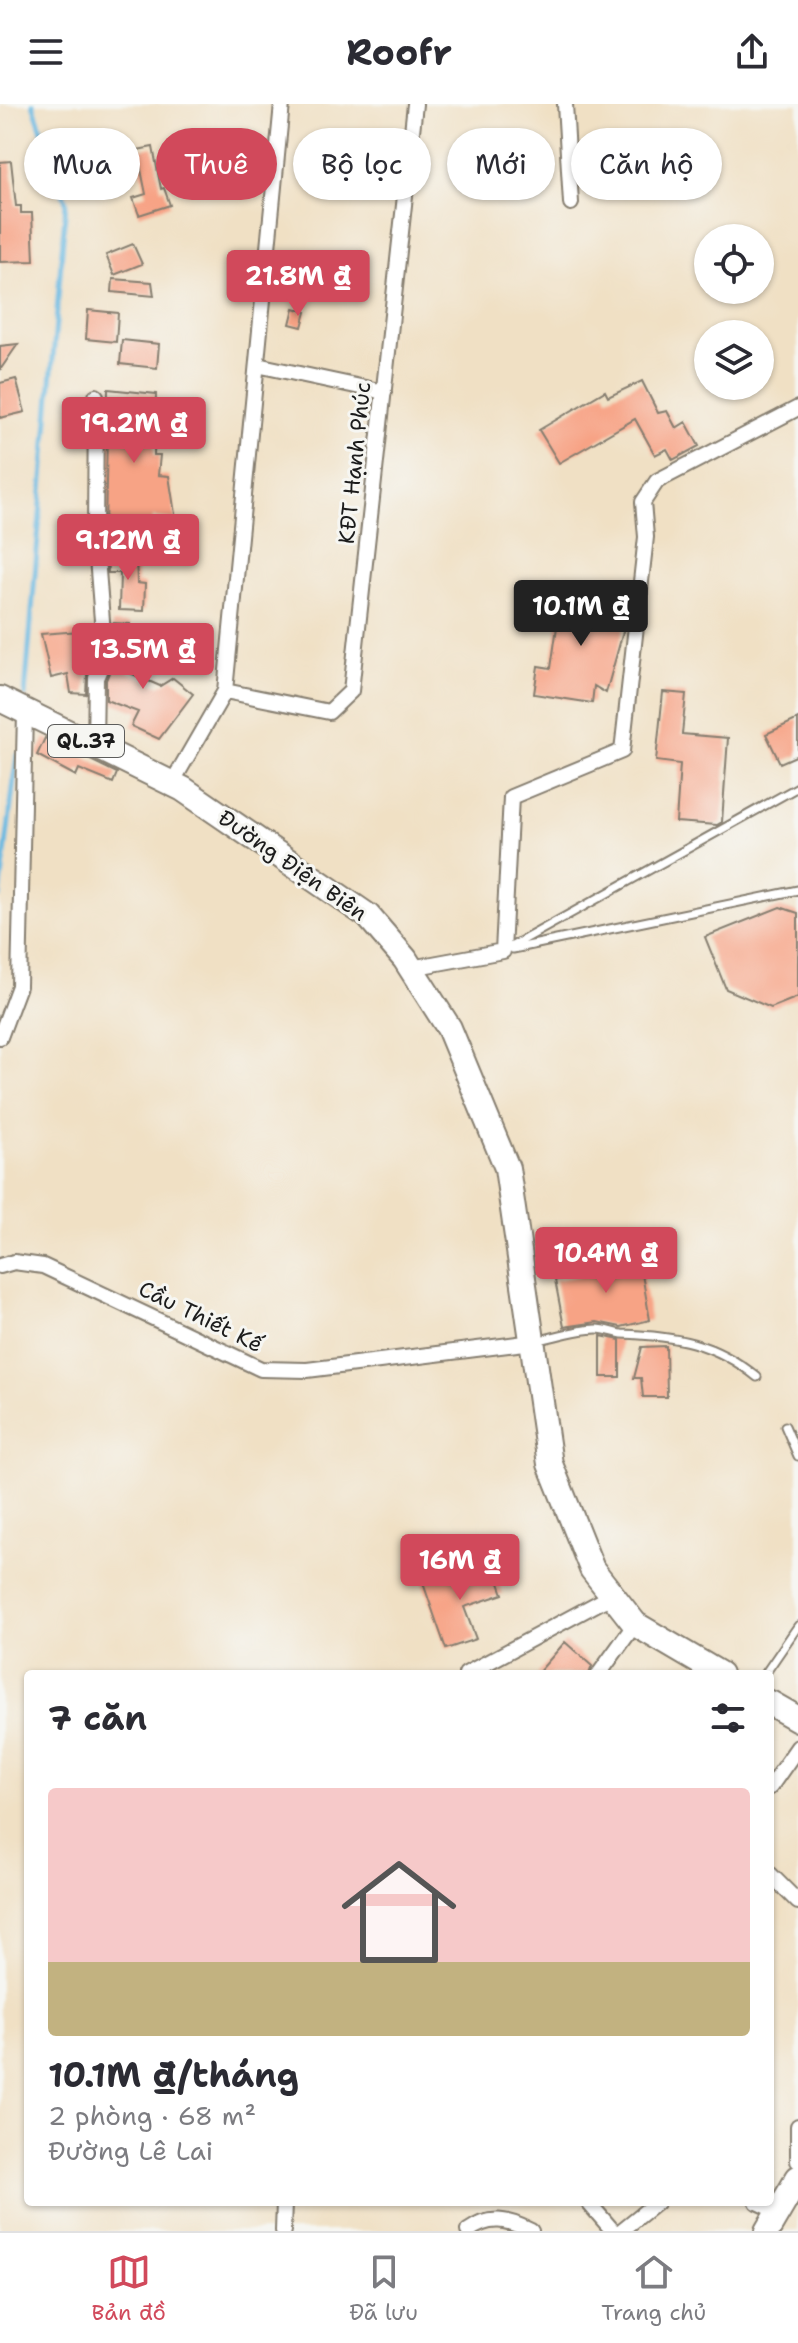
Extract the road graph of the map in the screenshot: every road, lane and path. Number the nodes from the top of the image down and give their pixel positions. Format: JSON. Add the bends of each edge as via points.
{"nodes":[{"id":1,"x":282,"y":104,"type":"edge"},
{"id":2,"x":415,"y":104,"type":"edge"},
{"id":3,"x":565,"y":104,"type":"edge"},
{"id":4,"x":571,"y":203,"type":"dead end"},
{"id":5,"x":257,"y":365,"type":"junction"},
{"id":6,"x":384,"y":392,"type":"junction"},
{"id":7,"x":96,"y":396,"type":"dead end"},
{"id":8,"x":798,"y":408,"type":"edge"},
{"id":9,"x":225,"y":691,"type":"junction"},
{"id":10,"x":0,"y":699,"type":"edge"},
{"id":11,"x":25,"y":712,"type":"junction"},
{"id":12,"x":95,"y":746,"type":"junction"},
{"id":13,"x":172,"y":783,"type":"junction"},
{"id":14,"x":798,"y":787,"type":"edge"},
{"id":15,"x":798,"y":890,"type":"edge"},
{"id":16,"x":503,"y":951,"type":"junction"},
{"id":17,"x":411,"y":968,"type":"junction"},
{"id":18,"x":0,"y":1037,"type":"edge"},
{"id":19,"x":0,"y":1266,"type":"edge"},
{"id":20,"x":533,"y":1342,"type":"junction"},
{"id":21,"x":757,"y":1377,"type":"dead end"},
{"id":22,"x":785,"y":1426,"type":"dead end"},
{"id":23,"x":798,"y":1456,"type":"edge"},
{"id":24,"x":613,"y":1595,"type":"junction"},
{"id":25,"x":635,"y":1624,"type":"junction"},
{"id":26,"x":798,"y":1626,"type":"edge"},
{"id":27,"x":473,"y":1670,"type":"edge"},
{"id":28,"x":602,"y":1670,"type":"edge"},
{"id":29,"x":713,"y":1670,"type":"edge"},
{"id":30,"x":768,"y":1670,"type":"edge"},
{"id":31,"x":774,"y":1705,"type":"edge"},
{"id":32,"x":798,"y":1719,"type":"edge"},
{"id":33,"x":798,"y":1747,"type":"edge"},
{"id":34,"x":774,"y":1781,"type":"edge"},
{"id":35,"x":774,"y":1878,"type":"edge"},
{"id":36,"x":798,"y":1902,"type":"edge"},
{"id":37,"x":798,"y":2126,"type":"edge"},
{"id":38,"x":798,"y":2161,"type":"edge"},
{"id":39,"x":798,"y":2178,"type":"edge"},
{"id":40,"x":284,"y":2206,"type":"edge"},
{"id":41,"x":591,"y":2206,"type":"edge"},
{"id":42,"x":652,"y":2206,"type":"edge"},
{"id":43,"x":768,"y":2215,"type":"edge"},
{"id":44,"x":283,"y":2231,"type":"edge"},
{"id":45,"x":468,"y":2231,"type":"edge"},
{"id":46,"x":531,"y":2231,"type":"edge"},
{"id":47,"x":613,"y":2231,"type":"edge"},
{"id":48,"x":621,"y":2231,"type":"edge"}],
"edges":[{"from":1,"to":5,"type":"street"},
{"from":2,"to":6,"type":"street","name":"KĐT Hạnh Phúc"},
{"from":3,"to":4,"type":"street"},
{"from":5,"to":6,"type":"street"},
{"from":5,"to":9,"type":"street"},
{"from":6,"to":9,"type":"street","name":"KĐT Hạnh Phúc","via":[[351,691],[329,712]]},
{"from":7,"to":12,"type":"street","via":[[95,533],[105,658],[96,678]]},
{"from":8,"to":16,"type":"street","via":[[657,481],[643,502],[646,537],[622,751],[511,797]]},
{"from":9,"to":13,"type":"street"},
{"from":10,"to":11,"type":"main road","name":"Đường Điện Biên","number":"QL.37"},
{"from":11,"to":12,"type":"main road","name":"Đường Điện Biên","number":"QL.37"},
{"from":11,"to":18,"type":"street","via":[[19,986]]},
{"from":12,"to":13,"type":"main road","name":"Đường Điện Biên","number":"QL.37"},
{"from":13,"to":17,"type":"main road","name":"Đường Điện Biên","number":"QL.37","via":[[368,916]]},
{"from":14,"to":16,"type":"lane"},
{"from":15,"to":16,"type":"lane"},
{"from":16,"to":17,"type":"street"},
{"from":17,"to":20,"type":"main road","name":"Đường Điện Biên","number":"QL.37","via":[[449,1028],[507,1168]]},
{"from":19,"to":20,"type":"street","name":"Cầu Thiết Kế","via":[[43,1266],[261,1369],[307,1370]]},
{"from":20,"to":21,"type":"lane","via":[[597,1329],[648,1333],[699,1343]]},
{"from":20,"to":24,"type":"main road","name":"Đường Điện Biên","number":"QL.37","via":[[550,1464],[592,1569]]},
{"from":22,"to":23,"type":"lane"},
{"from":24,"to":25,"type":"main road","name":"Đường Điện Biên","number":"QL.37"},
{"from":24,"to":27,"type":"street"},
{"from":25,"to":28,"type":"street"},
{"from":25,"to":29,"type":"main road","name":"Đường Điện Biên","number":"QL.37"},
{"from":26,"to":30,"type":"lane"},
{"from":31,"to":32,"type":"main road"},
{"from":33,"to":34,"type":"street"},
{"from":35,"to":36,"type":"street"},
{"from":37,"to":38,"type":"street"},
{"from":39,"to":43,"type":"main road"},
{"from":40,"to":44,"type":"street"},
{"from":41,"to":47,"type":"street"},
{"from":42,"to":48,"type":"street"},
{"from":45,"to":46,"type":"street","via":[[500,2219]]}]}
